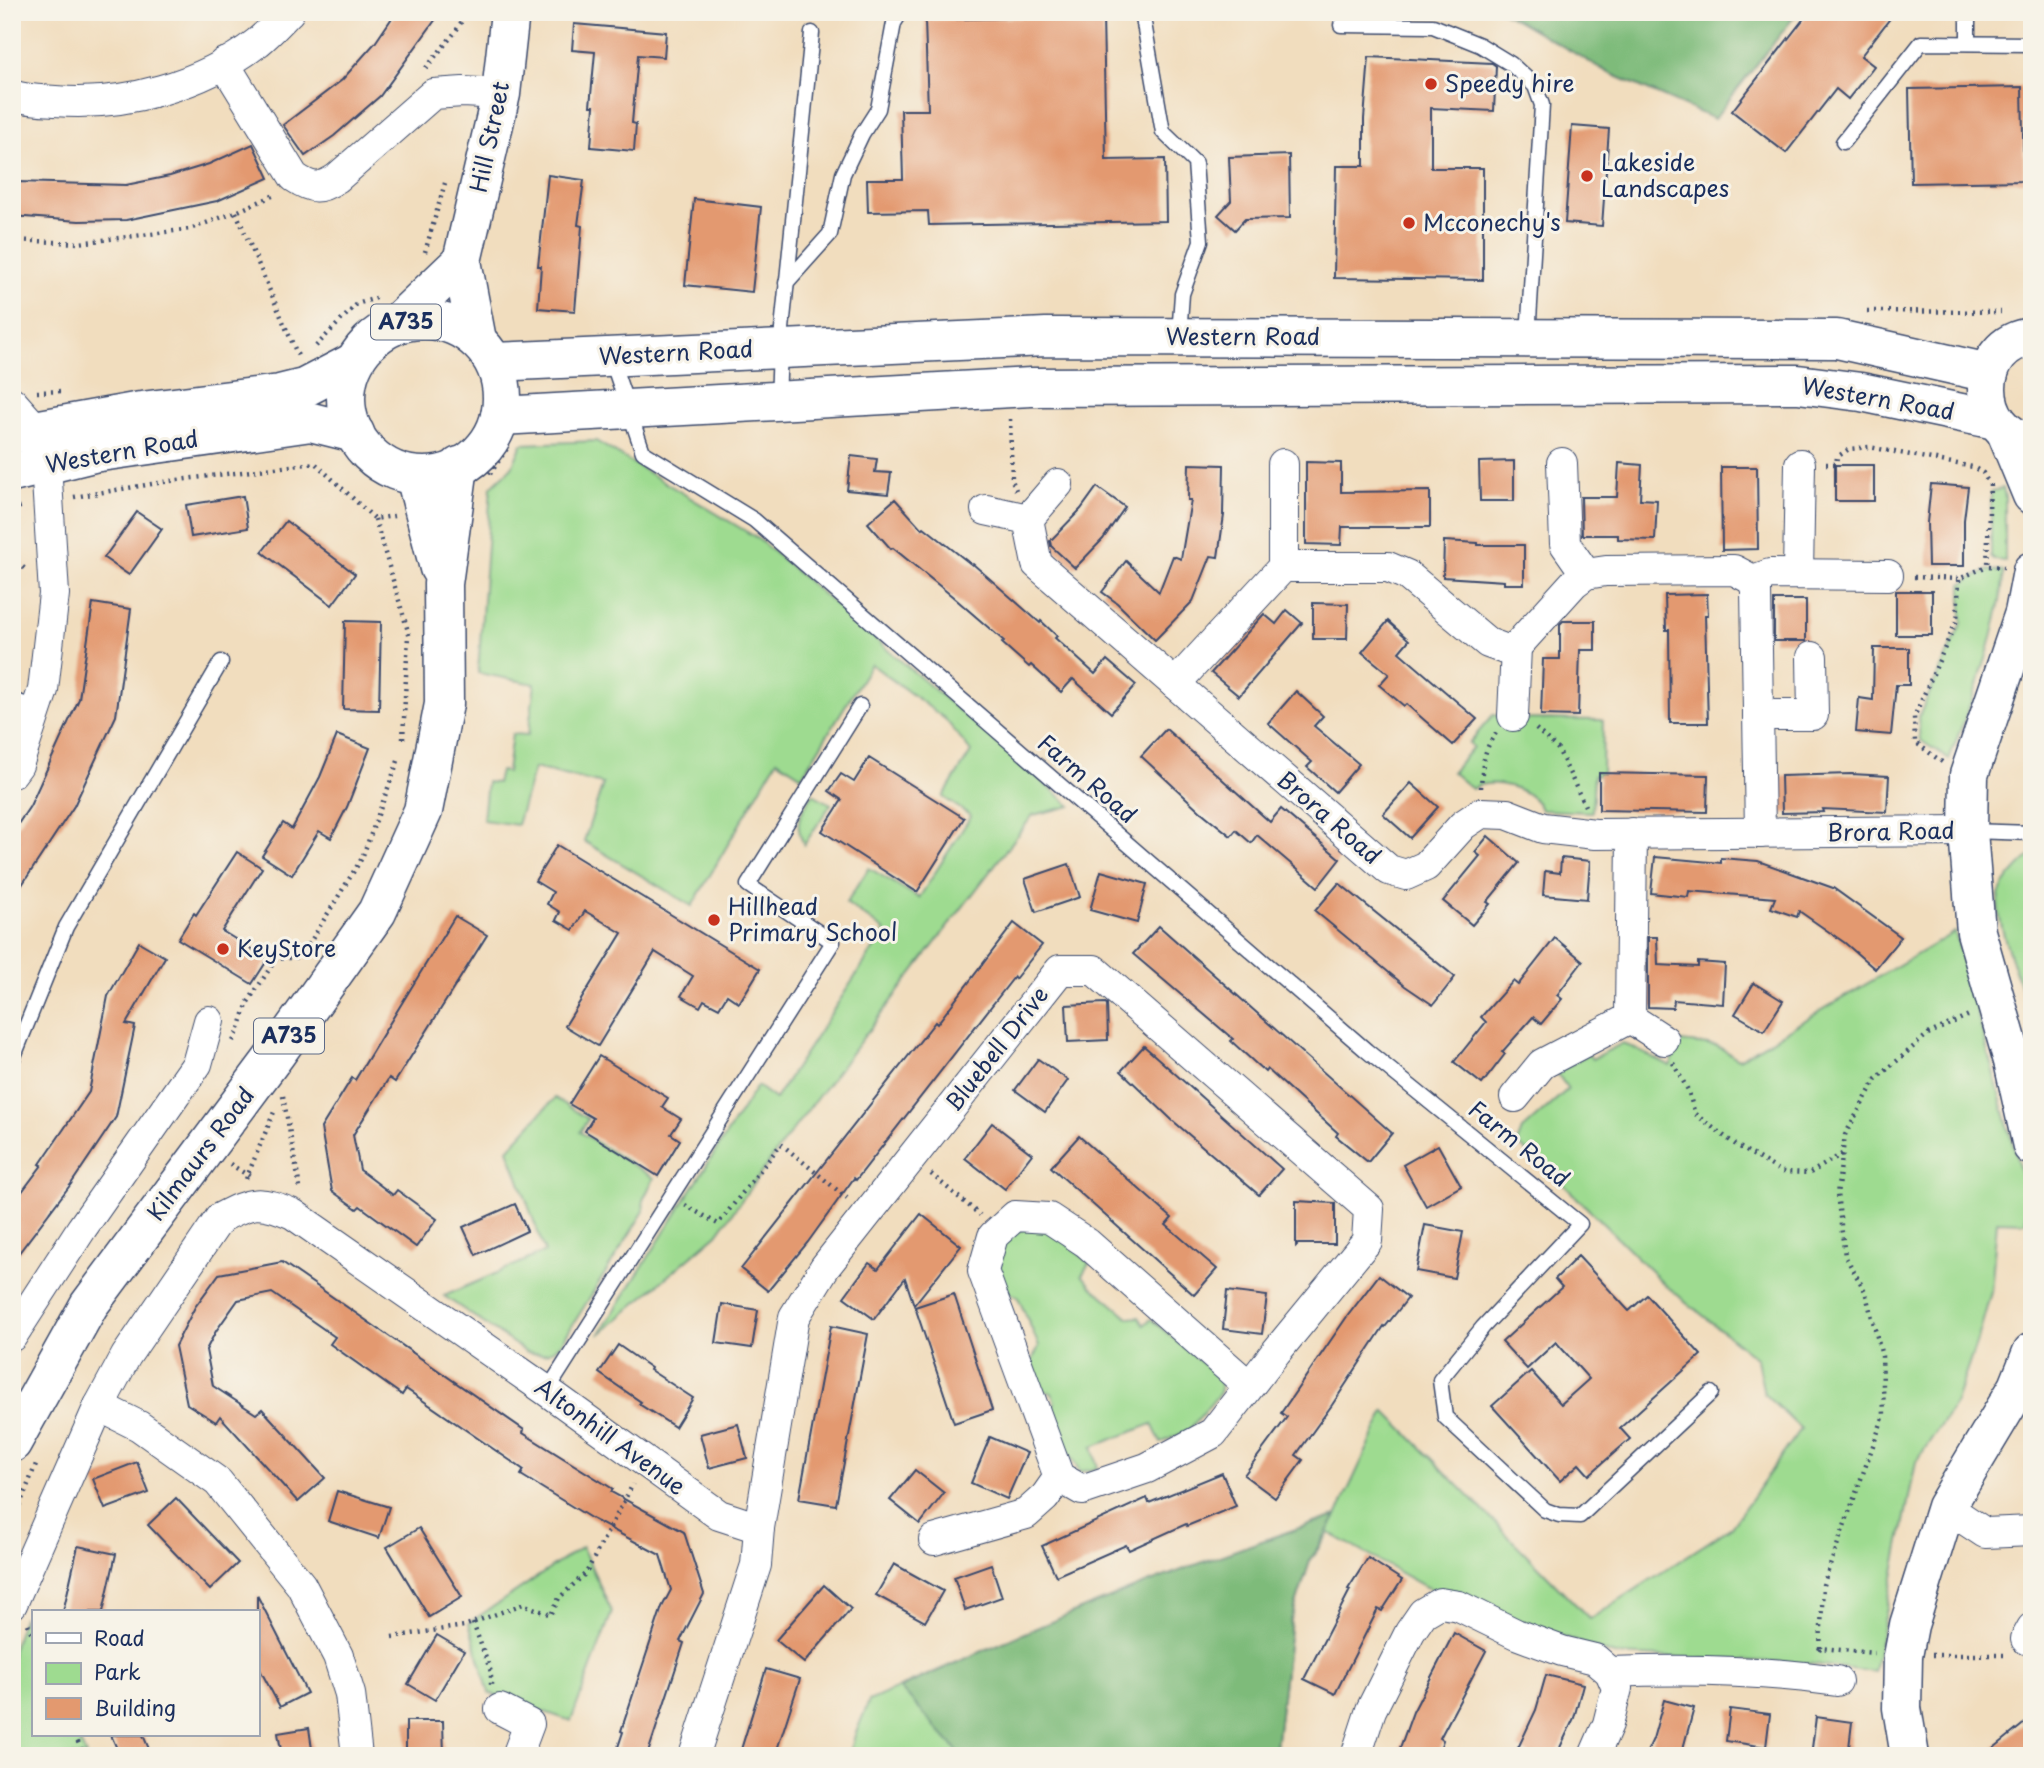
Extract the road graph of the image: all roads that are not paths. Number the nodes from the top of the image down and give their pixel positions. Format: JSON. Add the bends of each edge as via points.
{"nodes":[{"id":1,"x":289,"y":12,"type":"edge"},
{"id":2,"x":510,"y":12,"type":"edge"},
{"id":3,"x":901,"y":12,"type":"edge"},
{"id":4,"x":1142,"y":12,"type":"edge"},
{"id":5,"x":1968,"y":12,"type":"edge"},
{"id":6,"x":1341,"y":25,"type":"dead end"},
{"id":7,"x":812,"y":33,"type":"dead end"},
{"id":8,"x":1968,"y":43,"type":"junction"},
{"id":9,"x":2032,"y":44,"type":"edge"},
{"id":10,"x":225,"y":63,"type":"junction"},
{"id":11,"x":501,"y":94,"type":"junction"},
{"id":12,"x":14,"y":104,"type":"edge"},
{"id":13,"x":1843,"y":142,"type":"dead end"},
{"id":14,"x":462,"y":261,"type":"junction"},
{"id":15,"x":786,"y":283,"type":"junction"},
{"id":16,"x":397,"y":324,"type":"junction"},
{"id":17,"x":1179,"y":337,"type":"junction"},
{"id":18,"x":1538,"y":338,"type":"junction"},
{"id":19,"x":2015,"y":343,"type":"edge"},
{"id":20,"x":780,"y":349,"type":"junction"},
{"id":21,"x":485,"y":351,"type":"junction"},
{"id":22,"x":610,"y":356,"type":"junction"},
{"id":23,"x":354,"y":362,"type":"junction"},
{"id":24,"x":1552,"y":385,"type":"junction"},
{"id":25,"x":778,"y":401,"type":"junction"},
{"id":26,"x":626,"y":409,"type":"junction"},
{"id":27,"x":500,"y":416,"type":"junction"},
{"id":28,"x":2011,"y":432,"type":"edge"},
{"id":29,"x":355,"y":433,"type":"junction"},
{"id":30,"x":24,"y":456,"type":"edge"},
{"id":31,"x":1562,"y":463,"type":"dead end"},
{"id":32,"x":1283,"y":464,"type":"dead end"},
{"id":33,"x":1800,"y":464,"type":"road end"},
{"id":34,"x":459,"y":466,"type":"junction"},
{"id":35,"x":415,"y":476,"type":"junction"},
{"id":36,"x":1058,"y":484,"type":"dead end"},
{"id":37,"x":2015,"y":486,"type":"edge"},
{"id":38,"x":986,"y":510,"type":"dead end"},
{"id":39,"x":1028,"y":519,"type":"junction"},
{"id":40,"x":1283,"y":567,"type":"junction"},
{"id":41,"x":2021,"y":570,"type":"edge"},
{"id":42,"x":1798,"y":573,"type":"junction"},
{"id":43,"x":1586,"y":575,"type":"junction"},
{"id":44,"x":1888,"y":575,"type":"road end"},
{"id":45,"x":1753,"y":580,"type":"junction"},
{"id":46,"x":443,"y":584,"type":"junction"},
{"id":47,"x":1516,"y":647,"type":"junction"},
{"id":48,"x":1812,"y":657,"type":"dead end"},
{"id":49,"x":221,"y":662,"type":"dead end"},
{"id":50,"x":1175,"y":684,"type":"junction"},
{"id":51,"x":25,"y":704,"type":"edge"},
{"id":52,"x":860,"y":706,"type":"dead end"},
{"id":53,"x":1758,"y":715,"type":"junction"},
{"id":54,"x":1513,"y":716,"type":"road end"},
{"id":55,"x":12,"y":773,"type":"edge"},
{"id":56,"x":1968,"y":831,"type":"junction"},
{"id":57,"x":1632,"y":833,"type":"junction"},
{"id":58,"x":1760,"y":833,"type":"junction"},
{"id":59,"x":2032,"y":833,"type":"edge"},
{"id":60,"x":1630,"y":1018,"type":"junction"},
{"id":61,"x":209,"y":1021,"type":"dead end"},
{"id":62,"x":1664,"y":1040,"type":"road end"},
{"id":63,"x":12,"y":1060,"type":"edge"},
{"id":64,"x":1515,"y":1097,"type":"dead end"},
{"id":65,"x":2032,"y":1146,"type":"edge"},
{"id":66,"x":12,"y":1336,"type":"edge"},
{"id":67,"x":2032,"y":1352,"type":"edge"},
{"id":68,"x":1249,"y":1387,"type":"junction"},
{"id":69,"x":547,"y":1391,"type":"junction"},
{"id":70,"x":1711,"y":1393,"type":"dead end"},
{"id":71,"x":99,"y":1406,"type":"junction"},
{"id":72,"x":12,"y":1443,"type":"edge"},
{"id":73,"x":1059,"y":1478,"type":"junction"},
{"id":74,"x":1946,"y":1507,"type":"junction"},
{"id":75,"x":759,"y":1528,"type":"junction"},
{"id":76,"x":2032,"y":1531,"type":"edge"},
{"id":77,"x":934,"y":1540,"type":"dead end"},
{"id":78,"x":12,"y":1604,"type":"edge"},
{"id":79,"x":1610,"y":1672,"type":"junction"},
{"id":80,"x":1837,"y":1681,"type":"dead end"},
{"id":81,"x":500,"y":1709,"type":"road end"},
{"id":82,"x":357,"y":1756,"type":"edge"},
{"id":83,"x":517,"y":1756,"type":"edge"},
{"id":84,"x":694,"y":1756,"type":"edge"},
{"id":85,"x":1356,"y":1756,"type":"edge"},
{"id":86,"x":1594,"y":1756,"type":"edge"},
{"id":87,"x":1910,"y":1756,"type":"edge"}],
"edges":[{"from":1,"to":10,"type":"street","via":[[257,42]]},
{"from":2,"to":11,"type":"main road","name":"Hill Street","number":"A735"},
{"from":3,"to":15,"type":"lane","via":[[894,23],[878,110],[843,174],[830,234]]},
{"from":4,"to":17,"type":"lane","via":[[1164,132],[1195,163],[1201,241],[1182,294]]},
{"from":5,"to":8,"type":"lane"},
{"from":6,"to":18,"type":"lane","via":[[1433,26],[1491,51],[1535,86],[1542,105]]},
{"from":7,"to":15,"type":"lane"},
{"from":8,"to":9,"type":"lane"},
{"from":8,"to":13,"type":"lane","via":[[1921,43]]},
{"from":10,"to":11,"type":"street","via":[[294,177],[312,186],[324,187],[433,94]]},
{"from":10,"to":12,"type":"street","via":[[181,84],[139,95]]},
{"from":11,"to":14,"type":"main road","name":"Hill Street","number":"A735"},
{"from":14,"to":16,"type":"main road","number":"A735"},
{"from":14,"to":21,"type":"main road","name":"Hill Street","number":"A735"},
{"from":15,"to":20,"type":"lane"},
{"from":16,"to":21,"type":"main road","number":"A735","via":[[423,319],[454,325]]},
{"from":16,"to":23,"type":"main road","number":"A735","via":[[370,341]]},
{"from":17,"to":18,"type":"main road","name":"Western Road"},
{"from":17,"to":20,"type":"main road","name":"Western Road","via":[[1046,337]]},
{"from":18,"to":19,"type":"main road","name":"Western Road"},
{"from":18,"to":24,"type":"main road"},
{"from":19,"to":28,"type":"main road","name":"Western Road","via":[[1986,389],[1989,405]]},
{"from":20,"to":22,"type":"main road","name":"Western Road"},
{"from":20,"to":25,"type":"lane"},
{"from":21,"to":22,"type":"main road","name":"Western Road"},
{"from":21,"to":27,"type":"main road","number":"A735","via":[[502,387]]},
{"from":22,"to":26,"type":"lane","name":"Farm Road"},
{"from":23,"to":29,"type":"main road","number":"A735","via":[[346,390],[348,417]]},
{"from":23,"to":30,"type":"main road","name":"Western Road","via":[[304,388],[141,411]]},
{"from":24,"to":25,"type":"main road","name":"Western Road","via":[[1031,387]]},
{"from":24,"to":28,"type":"main road","name":"Western Road","via":[[1798,384],[1861,392]]},
{"from":25,"to":26,"type":"main road","name":"Western Road"},
{"from":26,"to":27,"type":"main road","name":"Western Road"},
{"from":26,"to":70,"type":"lane","name":"Farm Road","via":[[643,452],[754,520],[1367,1051],[1580,1224],[1440,1380],[1445,1416],[1545,1510],[1580,1516]]},
{"from":27,"to":34,"type":"main road","number":"A735","via":[[490,441],[471,461]]},
{"from":28,"to":37,"type":"main road"},
{"from":29,"to":30,"type":"main road","name":"Western Road","via":[[311,422],[93,453]]},
{"from":29,"to":35,"type":"main road","number":"A735","via":[[379,462]]},
{"from":30,"to":51,"type":"street","via":[[54,594],[43,690]]},
{"from":31,"to":43,"type":"street","via":[[1565,544]]},
{"from":32,"to":40,"type":"street"},
{"from":33,"to":42,"type":"street"},
{"from":34,"to":35,"type":"main road","number":"A735","via":[[442,474]]},
{"from":34,"to":46,"type":"main road","name":"Kilmaurs Road","number":"A735"},
{"from":35,"to":46,"type":"main road","name":"Kilmaurs Road","number":"A735"},
{"from":36,"to":39,"type":"street"},
{"from":38,"to":39,"type":"street"},
{"from":39,"to":50,"type":"street","name":"Brora Road","via":[[1037,564]]},
{"from":40,"to":47,"type":"street","via":[[1388,567],[1407,575],[1488,643],[1507,650]]},
{"from":40,"to":50,"type":"street"},
{"from":41,"to":56,"type":"main road","via":[[2024,613],[1969,775]]},
{"from":42,"to":44,"type":"street"},
{"from":42,"to":45,"type":"street"},
{"from":43,"to":45,"type":"street","via":[[1734,570]]},
{"from":43,"to":47,"type":"street"},
{"from":45,"to":53,"type":"street"},
{"from":46,"to":72,"type":"main road","name":"Kilmaurs Road","number":"A735","via":[[444,704],[426,798],[377,912],[89,1305]]},
{"from":47,"to":54,"type":"street"},
{"from":48,"to":53,"type":"street","via":[[1813,715]]},
{"from":49,"to":63,"type":"lane","via":[[65,927]]},
{"from":50,"to":57,"type":"street","name":"Brora Road","via":[[1390,870],[1406,875],[1426,866],[1480,813],[1507,814],[1543,828]]},
{"from":51,"to":55,"type":"street","via":[[18,765]]},
{"from":52,"to":69,"type":"lane","via":[[747,884],[833,942]]},
{"from":53,"to":58,"type":"street"},
{"from":56,"to":58,"type":"street","name":"Brora Road"},
{"from":56,"to":59,"type":"lane"},
{"from":56,"to":65,"type":"main road","via":[[1976,932]]},
{"from":57,"to":58,"type":"street","name":"Brora Road"},
{"from":57,"to":60,"type":"street"},
{"from":60,"to":62,"type":"street"},
{"from":60,"to":64,"type":"street","via":[[1542,1064]]},
{"from":61,"to":66,"type":"street","via":[[197,1064]]},
{"from":67,"to":74,"type":"main road","via":[[2018,1387]]},
{"from":68,"to":73,"type":"street","name":"Bluebell Drive","via":[[1213,1433],[1147,1468],[1082,1490]]},
{"from":68,"to":73,"type":"street","via":[[1087,1243],[1049,1218],[1015,1216],[993,1236],[983,1271]]},
{"from":68,"to":75,"type":"street","name":"Bluebell Drive","via":[[1367,1241],[1369,1209],[1094,970],[1060,970],[825,1267],[794,1317]]},
{"from":69,"to":71,"type":"street","name":"Altonhill Avenue","via":[[293,1214],[269,1204],[243,1205],[220,1218],[126,1356]]},
{"from":69,"to":75,"type":"street","name":"Altonhill Avenue","via":[[719,1515]]},
{"from":71,"to":78,"type":"street"},
{"from":71,"to":82,"type":"street","via":[[139,1426],[218,1482],[301,1585],[342,1668],[350,1694]]},
{"from":73,"to":77,"type":"street","via":[[1026,1514]]},
{"from":74,"to":76,"type":"street","via":[[1985,1533]]},
{"from":74,"to":87,"type":"main road","via":[[1903,1656],[1902,1708]]},
{"from":75,"to":84,"type":"street","via":[[756,1565]]},
{"from":79,"to":80,"type":"street","via":[[1780,1673]]},
{"from":79,"to":85,"type":"street","via":[[1595,1659],[1562,1651],[1459,1606],[1440,1603],[1423,1614],[1410,1632],[1371,1710]]},
{"from":79,"to":86,"type":"street","via":[[1617,1688]]},
{"from":81,"to":83,"type":"street","via":[[529,1724]]}]}
